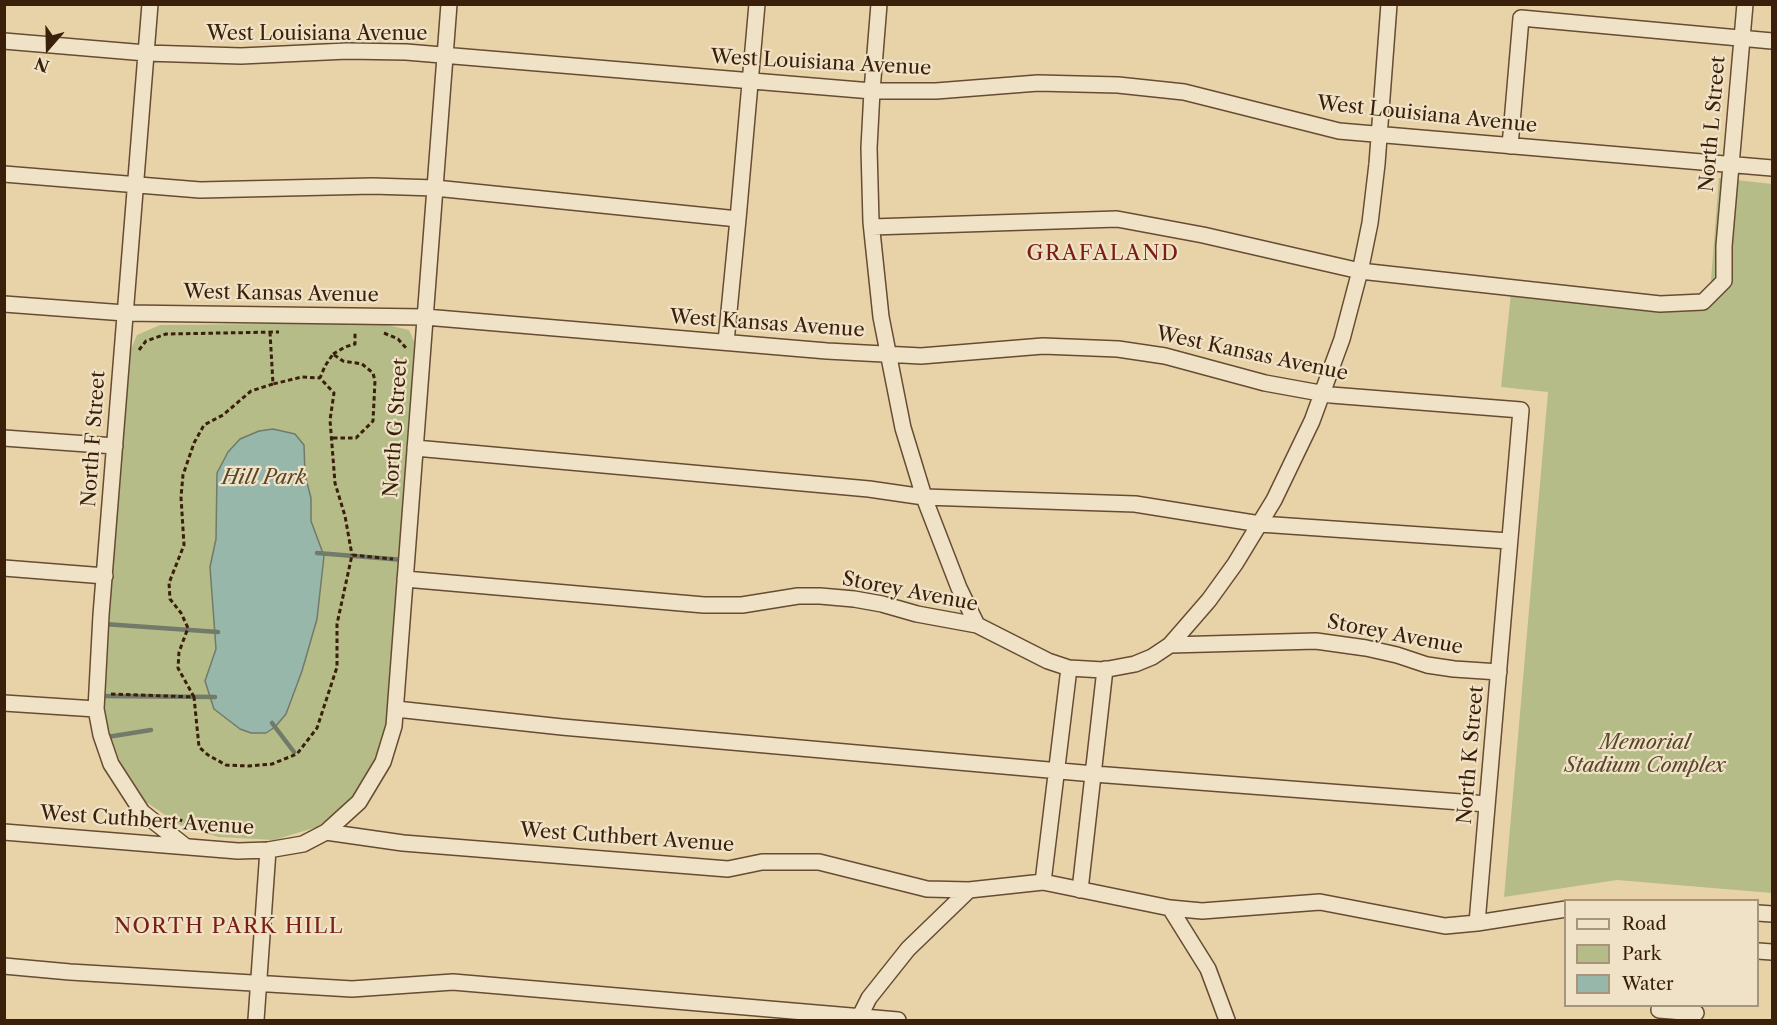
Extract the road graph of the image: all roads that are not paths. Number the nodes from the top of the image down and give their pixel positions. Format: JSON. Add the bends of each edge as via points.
{"nodes":[{"id":1,"x":150,"y":4,"type":"edge"},
{"id":2,"x":449,"y":4,"type":"edge"},
{"id":3,"x":758,"y":4,"type":"edge"},
{"id":4,"x":879,"y":4,"type":"edge"},
{"id":5,"x":1389,"y":4,"type":"edge"},
{"id":6,"x":1744,"y":4,"type":"edge"},
{"id":7,"x":1522,"y":11,"type":"edge"},
{"id":8,"x":1742,"y":38,"type":"junction"},
{"id":9,"x":4,"y":41,"type":"edge"},
{"id":10,"x":1773,"y":41,"type":"edge"},
{"id":11,"x":146,"y":53,"type":"junction"},
{"id":12,"x":445,"y":55,"type":"junction"},
{"id":13,"x":750,"y":82,"type":"junction"},
{"id":14,"x":872,"y":91,"type":"junction"},
{"id":15,"x":1378,"y":134,"type":"junction"},
{"id":16,"x":1510,"y":146,"type":"junction"},
{"id":17,"x":1731,"y":165,"type":"junction"},
{"id":18,"x":1773,"y":168,"type":"edge"},
{"id":19,"x":4,"y":174,"type":"edge"},
{"id":20,"x":136,"y":185,"type":"junction"},
{"id":21,"x":435,"y":188,"type":"junction"},
{"id":22,"x":738,"y":219,"type":"junction"},
{"id":23,"x":872,"y":227,"type":"junction"},
{"id":24,"x":1360,"y":271,"type":"junction"},
{"id":25,"x":4,"y":304,"type":"edge"},
{"id":26,"x":125,"y":313,"type":"junction"},
{"id":27,"x":425,"y":317,"type":"junction"},
{"id":28,"x":726,"y":342,"type":"junction"},
{"id":29,"x":888,"y":354,"type":"junction"},
{"id":30,"x":1322,"y":394,"type":"junction"},
{"id":31,"x":1521,"y":410,"type":"joint"},
{"id":32,"x":4,"y":438,"type":"edge"},
{"id":33,"x":115,"y":446,"type":"junction"},
{"id":34,"x":415,"y":448,"type":"junction"},
{"id":35,"x":924,"y":497,"type":"junction"},
{"id":36,"x":1260,"y":524,"type":"junction"},
{"id":37,"x":1509,"y":541,"type":"junction"},
{"id":38,"x":4,"y":568,"type":"edge"},
{"id":39,"x":105,"y":576,"type":"junction"},
{"id":40,"x":405,"y":579,"type":"junction"},
{"id":41,"x":977,"y":625,"type":"junction"},
{"id":42,"x":1170,"y":645,"type":"junction"},
{"id":43,"x":1070,"y":668,"type":"junction"},
{"id":44,"x":1105,"y":669,"type":"junction"},
{"id":45,"x":1499,"y":672,"type":"junction"},
{"id":46,"x":4,"y":703,"type":"edge"},
{"id":47,"x":96,"y":709,"type":"junction"},
{"id":48,"x":396,"y":709,"type":"junction"},
{"id":49,"x":1057,"y":770,"type":"junction"},
{"id":50,"x":1094,"y":774,"type":"junction"},
{"id":51,"x":1488,"y":804,"type":"junction"},
{"id":52,"x":4,"y":832,"type":"edge"},
{"id":53,"x":326,"y":832,"type":"junction"},
{"id":54,"x":185,"y":846,"type":"junction"},
{"id":55,"x":268,"y":850,"type":"junction"},
{"id":56,"x":1043,"y":882,"type":"junction"},
{"id":57,"x":969,"y":890,"type":"junction"},
{"id":58,"x":1080,"y":890,"type":"junction"},
{"id":59,"x":1170,"y":908,"type":"junction"},
{"id":60,"x":1564,"y":909,"type":"edge"},
{"id":61,"x":1477,"y":923,"type":"junction"},
{"id":62,"x":4,"y":966,"type":"edge"},
{"id":63,"x":258,"y":984,"type":"junction"},
{"id":64,"x":1659,"y":1012,"type":"edge"},
{"id":65,"x":1696,"y":1013,"type":"edge"},
{"id":66,"x":859,"y":1019,"type":"edge"},
{"id":67,"x":256,"y":1020,"type":"edge"},
{"id":68,"x":898,"y":1020,"type":"edge"},
{"id":69,"x":1227,"y":1020,"type":"edge"}],
"edges":[{"from":1,"to":11,"type":"street","name":"North F Street"},
{"from":2,"to":12,"type":"street","name":"North G Street"},
{"from":3,"to":13,"type":"street"},
{"from":4,"to":14,"type":"street"},
{"from":5,"to":15,"type":"street"},
{"from":6,"to":8,"type":"street","name":"North L Street"},
{"from":7,"to":8,"type":"street"},
{"from":7,"to":16,"type":"street"},
{"from":8,"to":10,"type":"street"},
{"from":8,"to":17,"type":"street","name":"North L Street"},
{"from":9,"to":11,"type":"street","name":"West Louisiana Avenue"},
{"from":11,"to":12,"type":"street","name":"West Louisiana Avenue","via":[[240,56],[362,51]]},
{"from":11,"to":20,"type":"street","name":"North F Street"},
{"from":12,"to":13,"type":"street","name":"West Louisiana Avenue"},
{"from":12,"to":21,"type":"street","name":"North G Street"},
{"from":13,"to":14,"type":"street","name":"West Louisiana Avenue"},
{"from":13,"to":22,"type":"street"},
{"from":14,"to":15,"type":"street","name":"West Louisiana Avenue","via":[[936,91],[1038,83],[1118,85],[1184,92],[1339,131]]},
{"from":14,"to":23,"type":"street"},
{"from":15,"to":16,"type":"street","name":"West Louisiana Avenue"},
{"from":15,"to":24,"type":"street","via":[[1372,208]]},
{"from":16,"to":17,"type":"street","name":"West Louisiana Avenue"},
{"from":17,"to":18,"type":"street","name":"West Louisiana Avenue"},
{"from":17,"to":24,"type":"street","name":"North L Street","via":[[1724,281],[1703,302],[1660,304]]},
{"from":19,"to":20,"type":"street"},
{"from":20,"to":21,"type":"street","via":[[200,190]]},
{"from":20,"to":26,"type":"street","name":"North F Street"},
{"from":21,"to":22,"type":"street"},
{"from":21,"to":27,"type":"street","name":"North G Street"},
{"from":22,"to":28,"type":"street"},
{"from":23,"to":24,"type":"street","name":"North L Street","via":[[1117,219]]},
{"from":23,"to":29,"type":"street"},
{"from":24,"to":30,"type":"street"},
{"from":25,"to":26,"type":"street","name":"West Kansas Avenue"},
{"from":26,"to":27,"type":"street","name":"West Kansas Avenue","via":[[269,315],[355,323]]},
{"from":26,"to":33,"type":"street","name":"North F Street"},
{"from":27,"to":28,"type":"street","name":"West Kansas Avenue"},
{"from":27,"to":34,"type":"street","name":"North G Street"},
{"from":28,"to":29,"type":"street","name":"West Kansas Avenue"},
{"from":29,"to":30,"type":"street","name":"West Kansas Avenue","via":[[943,356],[1043,346],[1118,349],[1165,356]]},
{"from":29,"to":35,"type":"street","via":[[903,428]]},
{"from":30,"to":31,"type":"street","name":"West Kansas Avenue"},
{"from":30,"to":36,"type":"street","via":[[1294,461]]},
{"from":31,"to":37,"type":"street","name":"North K Street"},
{"from":32,"to":33,"type":"street"},
{"from":33,"to":39,"type":"street","name":"North F Street"},
{"from":34,"to":35,"type":"street"},
{"from":34,"to":40,"type":"street","name":"North G Street","via":[[401,559]]},
{"from":35,"to":36,"type":"street","via":[[1135,504]]},
{"from":35,"to":41,"type":"street"},
{"from":36,"to":37,"type":"street"},
{"from":36,"to":42,"type":"street","via":[[1209,600]]},
{"from":37,"to":45,"type":"street","name":"North K Street"},
{"from":38,"to":39,"type":"street"},
{"from":39,"to":47,"type":"street","name":"North F Street","via":[[106,693]]},
{"from":40,"to":41,"type":"street","name":"Storey Avenue","via":[[704,605],[820,596],[882,604]]},
{"from":40,"to":48,"type":"street","name":"North G Street"},
{"from":41,"to":43,"type":"street","name":"Storey Avenue"},
{"from":42,"to":44,"type":"street","name":"Storey Avenue","via":[[1136,664]]},
{"from":42,"to":45,"type":"street","name":"Storey Avenue","via":[[1316,641],[1366,648],[1454,669]]},
{"from":43,"to":44,"type":"street","name":"Storey Avenue"},
{"from":43,"to":49,"type":"street"},
{"from":44,"to":50,"type":"street"},
{"from":45,"to":51,"type":"street","name":"North K Street"},
{"from":46,"to":47,"type":"street"},
{"from":47,"to":54,"type":"street","name":"North F Street","via":[[111,764],[142,812]]},
{"from":48,"to":49,"type":"street"},
{"from":48,"to":53,"type":"street","name":"North G Street","via":[[391,740],[376,776],[359,802]]},
{"from":49,"to":50,"type":"street"},
{"from":49,"to":56,"type":"street"},
{"from":50,"to":51,"type":"street"},
{"from":50,"to":58,"type":"street"},
{"from":51,"to":61,"type":"street","name":"North K Street"},
{"from":52,"to":54,"type":"street","name":"West Cuthbert Avenue"},
{"from":53,"to":55,"type":"street","name":"West Cuthbert Avenue","via":[[303,844]]},
{"from":53,"to":57,"type":"street","name":"West Cuthbert Avenue","via":[[403,843],[728,868],[762,862],[819,862],[927,889]]},
{"from":54,"to":55,"type":"street","name":"West Cuthbert Avenue"},
{"from":55,"to":63,"type":"street"},
{"from":56,"to":57,"type":"street","name":"West Cuthbert Avenue"},
{"from":56,"to":58,"type":"street","name":"West Cuthbert Avenue"},
{"from":57,"to":66,"type":"street","via":[[908,949],[869,998]]},
{"from":58,"to":59,"type":"street","name":"West Cuthbert Avenue"},
{"from":59,"to":61,"type":"street","name":"West Cuthbert Avenue","via":[[1202,911],[1320,902],[1445,926]]},
{"from":59,"to":69,"type":"street","via":[[1208,969]]},
{"from":60,"to":61,"type":"street","name":"West Cuthbert Avenue"},
{"from":62,"to":63,"type":"street"},
{"from":63,"to":66,"type":"street","via":[[352,989],[453,982]]},
{"from":63,"to":67,"type":"street"},
{"from":64,"to":65,"type":"street"},
{"from":66,"to":68,"type":"street"}]}
